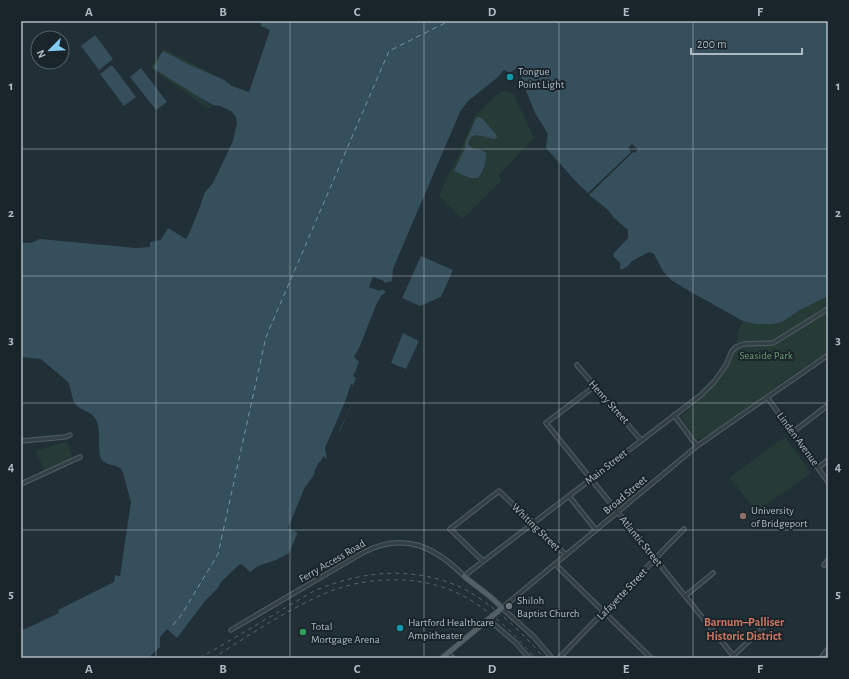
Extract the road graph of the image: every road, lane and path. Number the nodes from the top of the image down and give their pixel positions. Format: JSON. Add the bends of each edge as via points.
{"nodes":[{"id":1,"x":828,"y":309,"type":"edge"},
{"id":2,"x":828,"y":355,"type":"edge"},
{"id":3,"x":577,"y":365,"type":"dead end"},
{"id":4,"x":595,"y":386,"type":"junction"},
{"id":5,"x":767,"y":396,"type":"junction"},
{"id":6,"x":828,"y":405,"type":"edge"},
{"id":7,"x":674,"y":415,"type":"junction"},
{"id":8,"x":793,"y":432,"type":"junction"},
{"id":9,"x":70,"y":435,"type":"dead end"},
{"id":10,"x":641,"y":440,"type":"junction"},
{"id":11,"x":21,"y":442,"type":"edge"},
{"id":12,"x":697,"y":446,"type":"junction"},
{"id":13,"x":80,"y":458,"type":"dead end"},
{"id":14,"x":828,"y":460,"type":"edge"},
{"id":15,"x":818,"y":468,"type":"junction"},
{"id":16,"x":591,"y":478,"type":"junction"},
{"id":17,"x":828,"y":482,"type":"edge"},
{"id":18,"x":21,"y":484,"type":"edge"},
{"id":19,"x":569,"y":496,"type":"junction"},
{"id":20,"x":618,"y":512,"type":"junction"},
{"id":21,"x":533,"y":523,"type":"junction"},
{"id":22,"x":684,"y":529,"type":"dead end"},
{"id":23,"x":596,"y":530,"type":"junction"},
{"id":24,"x":566,"y":555,"type":"junction"},
{"id":25,"x":656,"y":559,"type":"junction"},
{"id":26,"x":828,"y":560,"type":"edge"},
{"id":27,"x":483,"y":561,"type":"junction"},
{"id":28,"x":555,"y":564,"type":"junction"},
{"id":29,"x":824,"y":565,"type":"dead end"},
{"id":30,"x":713,"y":573,"type":"dead end"},
{"id":31,"x":464,"y":576,"type":"junction"},
{"id":32,"x":685,"y":596,"type":"junction"},
{"id":33,"x":502,"y":608,"type":"junction"},
{"id":34,"x":604,"y":612,"type":"junction"},
{"id":35,"x":488,"y":619,"type":"junction"},
{"id":36,"x":767,"y":624,"type":"dead end"},
{"id":37,"x":231,"y":630,"type":"dead end"},
{"id":38,"x":828,"y":649,"type":"edge"},
{"id":39,"x":448,"y":653,"type":"junction"},
{"id":40,"x":647,"y":654,"type":"junction"},
{"id":41,"x":733,"y":657,"type":"edge"},
{"id":42,"x":442,"y":658,"type":"edge"},
{"id":43,"x":452,"y":658,"type":"edge"},
{"id":44,"x":529,"y":658,"type":"edge"},
{"id":45,"x":552,"y":658,"type":"edge"},
{"id":46,"x":559,"y":658,"type":"edge"},
{"id":47,"x":643,"y":658,"type":"edge"},
{"id":48,"x":651,"y":658,"type":"edge"},
{"id":49,"x":821,"y":658,"type":"edge"}],
"edges":[{"from":1,"to":7,"type":"street","name":"Main Street","via":[[773,343],[744,344],[736,347],[710,386]]},
{"from":2,"to":5,"type":"street","name":"Broad Street"},
{"from":3,"to":4,"type":"street","name":"Henry Street"},
{"from":4,"to":10,"type":"street","name":"Henry Street"},
{"from":4,"to":16,"type":"street","name":"Atlantic Street","via":[[546,423]]},
{"from":5,"to":8,"type":"street","name":"Linden Avenue"},
{"from":5,"to":12,"type":"street","name":"Broad Street"},
{"from":6,"to":8,"type":"street"},
{"from":7,"to":10,"type":"street","name":"Main Street"},
{"from":7,"to":12,"type":"street"},
{"from":8,"to":15,"type":"street","name":"Linden Avenue"},
{"from":9,"to":11,"type":"street"},
{"from":10,"to":16,"type":"street","name":"Main Street"},
{"from":12,"to":20,"type":"street","name":"Broad Street"},
{"from":13,"to":18,"type":"street"},
{"from":14,"to":15,"type":"street"},
{"from":15,"to":17,"type":"street","name":"Linden Avenue"},
{"from":16,"to":19,"type":"street","name":"Main Street"},
{"from":16,"to":20,"type":"street","name":"Atlantic Street"},
{"from":19,"to":21,"type":"street","name":"Main Street"},
{"from":19,"to":23,"type":"street"},
{"from":20,"to":23,"type":"street","name":"Broad Street"},
{"from":20,"to":25,"type":"street","name":"Atlantic Street"},
{"from":21,"to":24,"type":"street","name":"Whiting Street"},
{"from":21,"to":27,"type":"street","name":"Main Street"},
{"from":21,"to":27,"type":"street","name":"Whiting Street","via":[[499,491],[450,528]]},
{"from":22,"to":25,"type":"street","name":"Lafayette Street"},
{"from":23,"to":24,"type":"street","name":"Broad Street"},
{"from":24,"to":28,"type":"street","name":"Broad Street"},
{"from":25,"to":32,"type":"street","name":"Atlantic Street"},
{"from":25,"to":34,"type":"street","name":"Lafayette Street"},
{"from":26,"to":29,"type":"street"},
{"from":27,"to":31,"type":"street","name":"Main Street"},
{"from":28,"to":33,"type":"street","name":"Broad Street"},
{"from":28,"to":34,"type":"street"},
{"from":30,"to":32,"type":"street"},
{"from":31,"to":33,"type":"main road","name":"Ferry Access Road","via":[[493,597]]},
{"from":31,"to":37,"type":"street","name":"Ferry Access Road","via":[[442,557],[422,546],[384,544],[364,552]]},
{"from":32,"to":41,"type":"street","name":"Atlantic Street"},
{"from":33,"to":35,"type":"main road","name":"Broad Street"},
{"from":33,"to":45,"type":"street"},
{"from":34,"to":40,"type":"street"},
{"from":34,"to":46,"type":"street","name":"Lafayette Street"},
{"from":35,"to":39,"type":"main road","name":"Broad Street"},
{"from":35,"to":44,"type":"street"},
{"from":36,"to":41,"type":"street"},
{"from":38,"to":49,"type":"street"},
{"from":39,"to":42,"type":"main road","name":"Broad Street"},
{"from":39,"to":43,"type":"street"},
{"from":40,"to":47,"type":"street"},
{"from":40,"to":48,"type":"street"}]}
